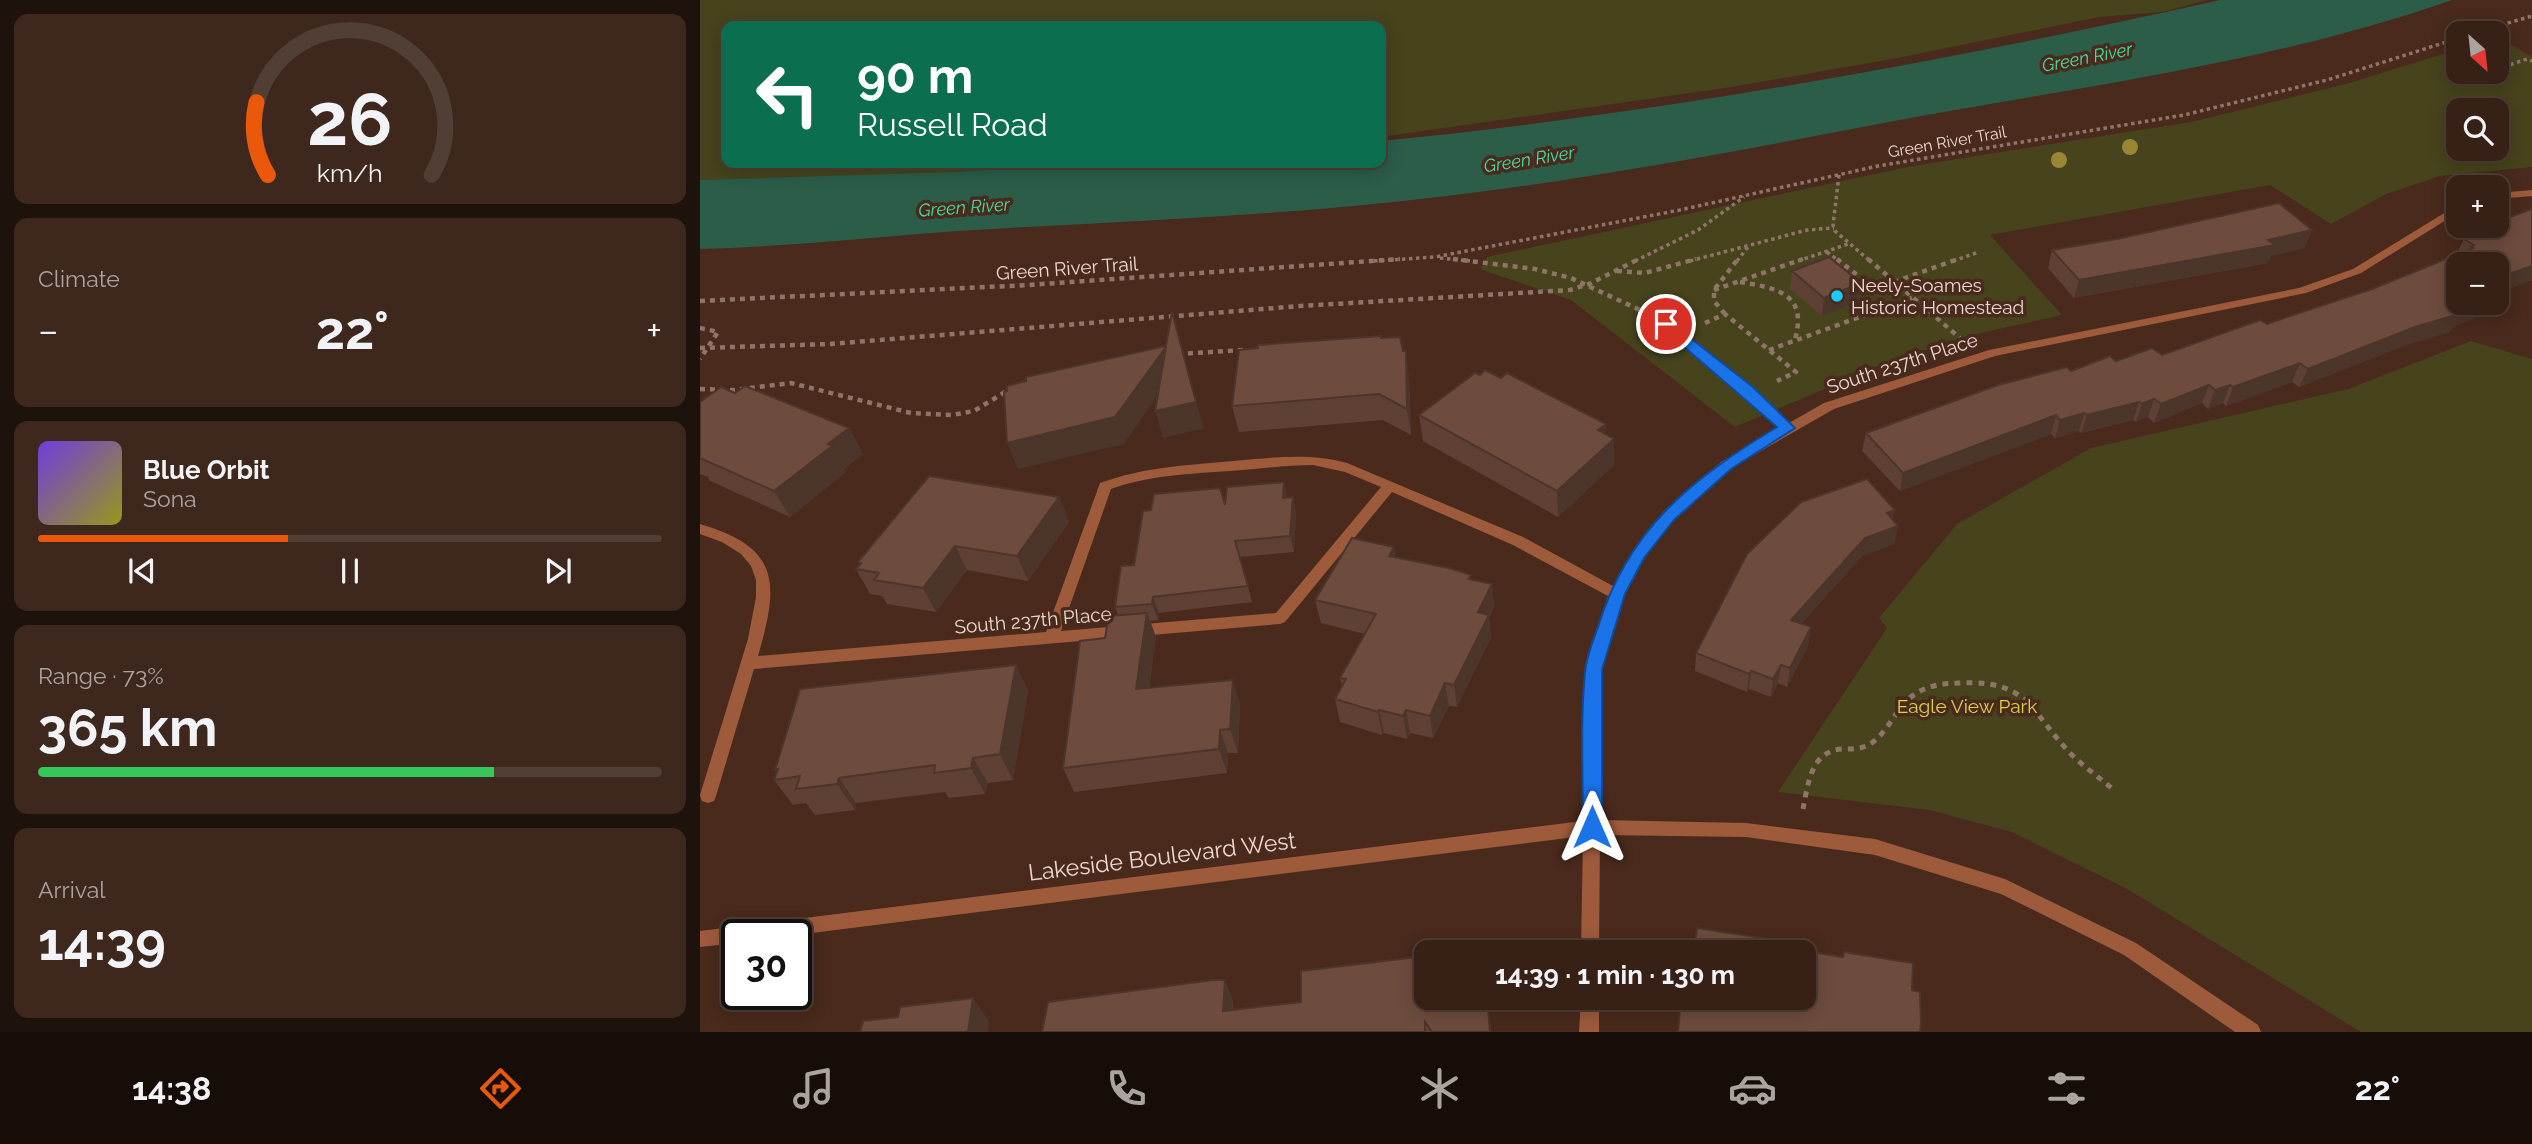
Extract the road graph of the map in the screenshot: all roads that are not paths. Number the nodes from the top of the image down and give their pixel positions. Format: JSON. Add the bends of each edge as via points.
{"nodes":[{"id":1,"x":2532,"y":193,"type":"edge"},
{"id":2,"x":2509,"y":195,"type":"edge"},
{"id":3,"x":2446,"y":215,"type":"edge"},
{"id":4,"x":1666,"y":324,"type":"road end"},
{"id":5,"x":1787,"y":428,"type":"junction"},
{"id":6,"x":1390,"y":486,"type":"junction"},
{"id":7,"x":700,"y":529,"type":"edge"},
{"id":8,"x":1616,"y":594,"type":"junction"},
{"id":9,"x":1051,"y":638,"type":"junction"},
{"id":10,"x":748,"y":663,"type":"junction"},
{"id":11,"x":708,"y":796,"type":"dead end"},
{"id":12,"x":1592,"y":827,"type":"junction"},
{"id":13,"x":812,"y":926,"type":"edge"},
{"id":14,"x":721,"y":937,"type":"edge"},
{"id":15,"x":700,"y":939,"type":"edge"},
{"id":16,"x":1590,"y":940,"type":"edge"},
{"id":17,"x":1590,"y":1010,"type":"edge"},
{"id":18,"x":1589,"y":1032,"type":"edge"},
{"id":19,"x":2251,"y":1032,"type":"edge"}],
"edges":[{"from":1,"to":2,"type":"street"},
{"from":3,"to":5,"type":"street","name":"South 237th Place","via":[[2357,271],[2302,291],[1983,356],[1829,406]]},
{"from":4,"to":5,"type":"street"},
{"from":5,"to":8,"type":"street","name":"South 237th Place","via":[[1726,465],[1668,516]]},
{"from":6,"to":8,"type":"street","via":[[1518,541]]},
{"from":6,"to":9,"type":"street","name":"South 237th Place","via":[[1280,618]]},
{"from":6,"to":9,"type":"street","via":[[1357,469],[1285,461],[1163,472],[1105,485]]},
{"from":7,"to":10,"type":"street","via":[[744,547],[759,566],[764,610]]},
{"from":8,"to":12,"type":"street","name":"South 237th Place","via":[[1593,670]]},
{"from":9,"to":10,"type":"street","name":"South 237th Place"},
{"from":10,"to":11,"type":"street"},
{"from":12,"to":13,"type":"street","name":"Lakeside Boulevard West"},
{"from":12,"to":16,"type":"street","name":"South 237th Place"},
{"from":12,"to":19,"type":"street","name":"Lakeside Boulevard West","via":[[1746,830],[1875,847],[2005,887],[2130,949]]},
{"from":14,"to":15,"type":"street","name":"Lakeside Boulevard West"},
{"from":17,"to":18,"type":"street"}]}
